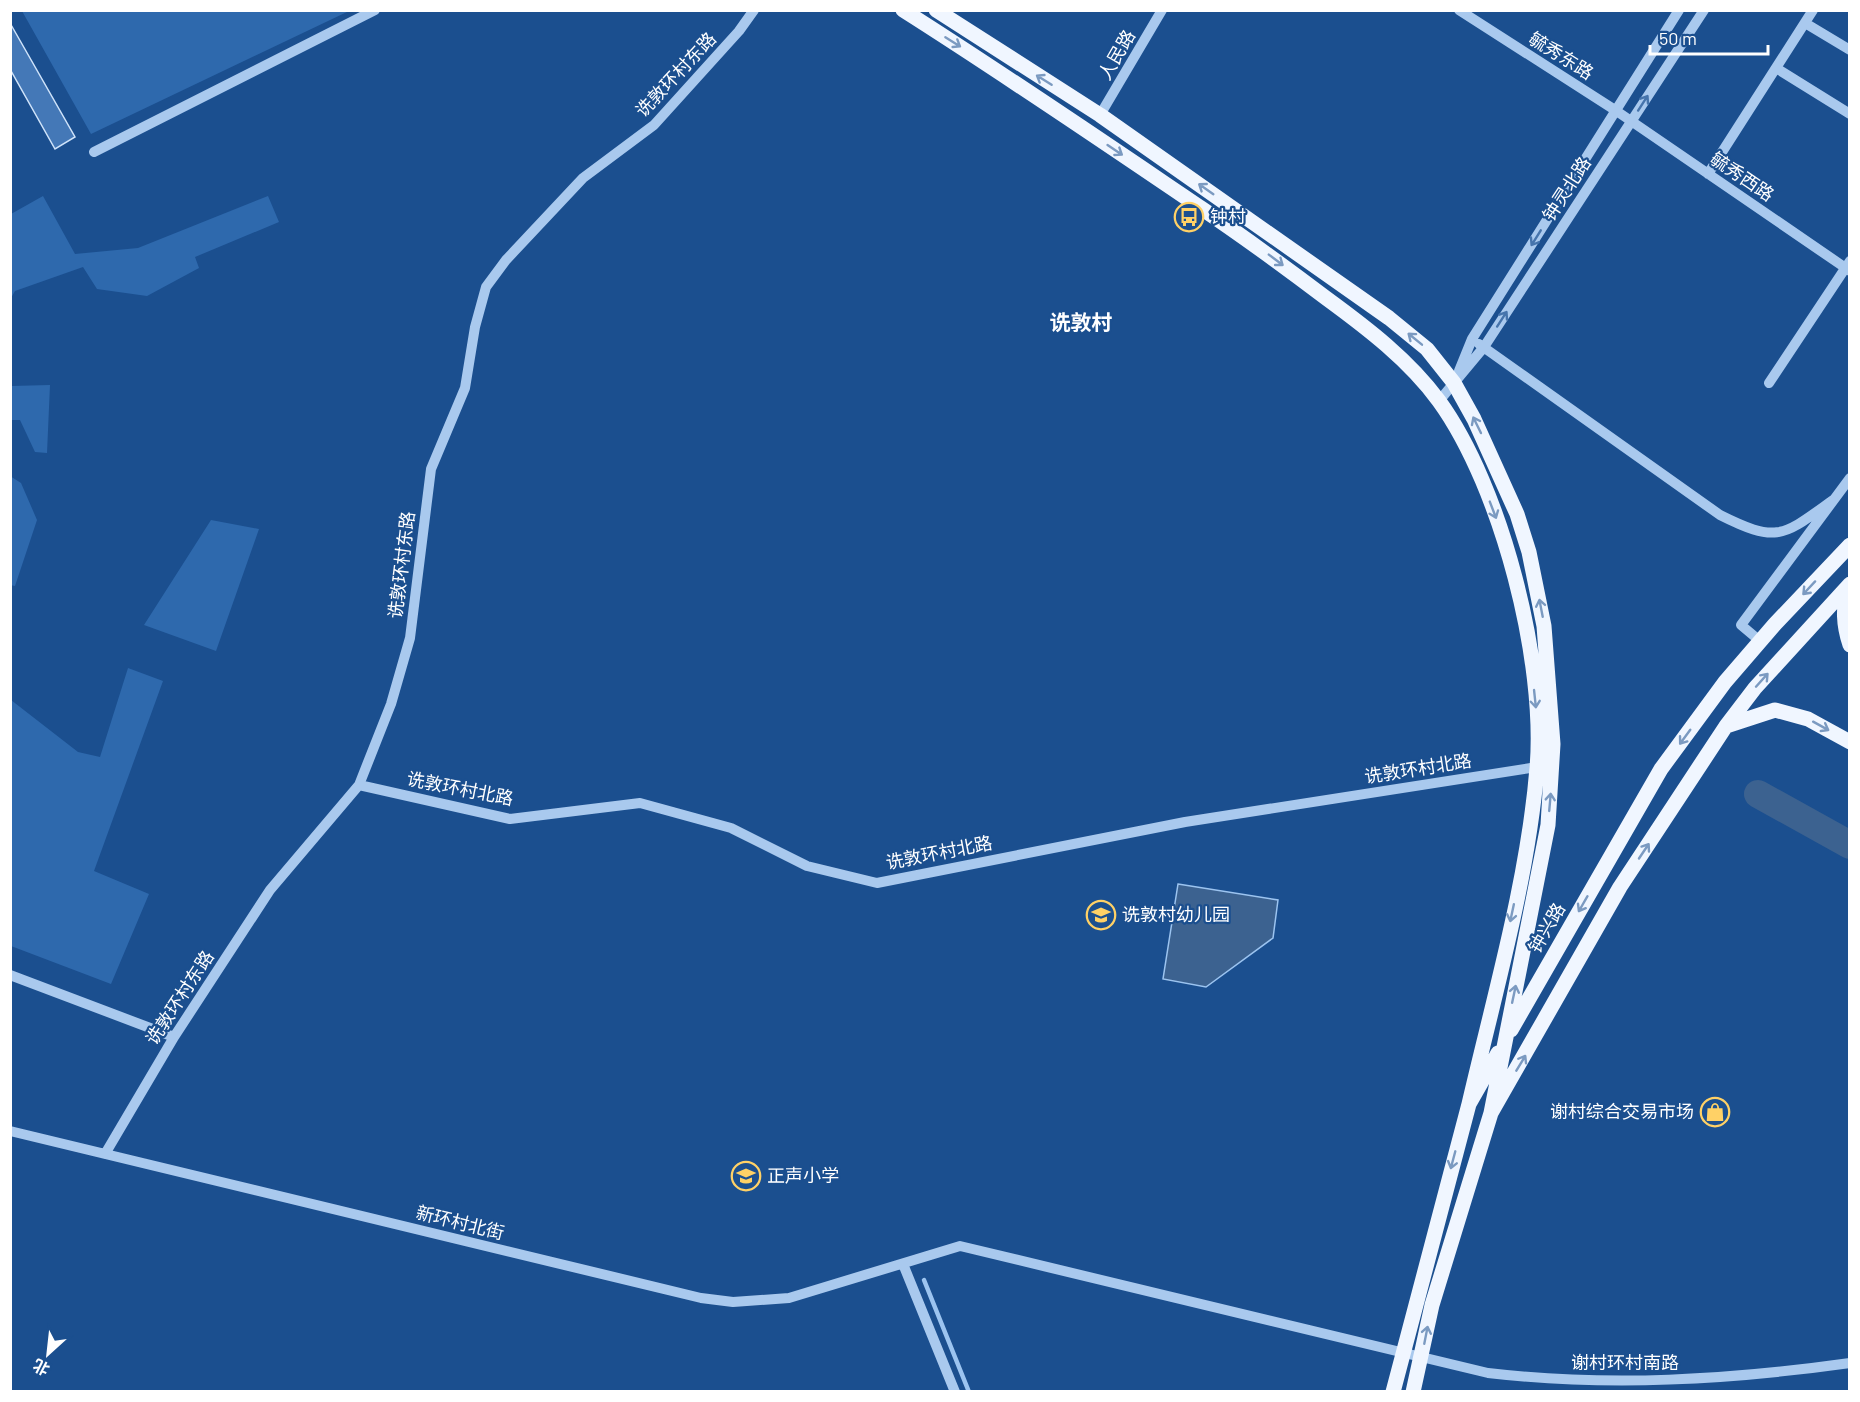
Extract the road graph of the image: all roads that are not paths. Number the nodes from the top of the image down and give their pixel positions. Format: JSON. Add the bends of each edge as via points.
{"nodes":[{"id":1,"x":375,"y":10,"type":"edge"},
{"id":2,"x":754,"y":10,"type":"edge"},
{"id":3,"x":903,"y":10,"type":"edge"},
{"id":4,"x":936,"y":10,"type":"edge"},
{"id":5,"x":1162,"y":10,"type":"edge"},
{"id":6,"x":1459,"y":10,"type":"edge"},
{"id":7,"x":1679,"y":10,"type":"edge"},
{"id":8,"x":1704,"y":10,"type":"edge"},
{"id":9,"x":1813,"y":10,"type":"edge"},
{"id":10,"x":1805,"y":23,"type":"junction"},
{"id":11,"x":1850,"y":50,"type":"edge"},
{"id":12,"x":1776,"y":68,"type":"junction"},
{"id":13,"x":1615,"y":110,"type":"junction"},
{"id":14,"x":1850,"y":114,"type":"edge"},
{"id":15,"x":1100,"y":115,"type":"junction"},
{"id":16,"x":1631,"y":122,"type":"junction"},
{"id":17,"x":94,"y":152,"type":"dead end"},
{"id":18,"x":1708,"y":174,"type":"junction"},
{"id":19,"x":1848,"y":267,"type":"edge"},
{"id":20,"x":1472,"y":339,"type":"junction"},
{"id":21,"x":1484,"y":347,"type":"junction"},
{"id":22,"x":1454,"y":382,"type":"junction"},
{"id":23,"x":1769,"y":383,"type":"dead end"},
{"id":24,"x":1439,"y":401,"type":"junction"},
{"id":25,"x":1850,"y":478,"type":"edge"},
{"id":26,"x":1833,"y":500,"type":"junction"},
{"id":27,"x":1850,"y":545,"type":"edge"},
{"id":28,"x":1849,"y":585,"type":"edge"},
{"id":29,"x":1760,"y":641,"type":"junction"},
{"id":30,"x":1849,"y":643,"type":"edge"},
{"id":31,"x":1726,"y":726,"type":"junction"},
{"id":32,"x":1850,"y":742,"type":"edge"},
{"id":33,"x":1537,"y":767,"type":"junction"},
{"id":34,"x":359,"y":785,"type":"junction"},
{"id":35,"x":1502,"y":963,"type":"junction"},
{"id":36,"x":1519,"y":972,"type":"junction"},
{"id":37,"x":10,"y":975,"type":"edge"},
{"id":38,"x":1539,"y":982,"type":"junction"},
{"id":39,"x":1561,"y":992,"type":"junction"},
{"id":40,"x":174,"y":1037,"type":"junction"},
{"id":41,"x":1504,"y":1042,"type":"junction"},
{"id":42,"x":1469,"y":1104,"type":"junction"},
{"id":43,"x":1491,"y":1113,"type":"junction"},
{"id":44,"x":10,"y":1131,"type":"edge"},
{"id":45,"x":105,"y":1154,"type":"junction"},
{"id":46,"x":903,"y":1264,"type":"junction"},
{"id":47,"x":1403,"y":1353,"type":"junction"},
{"id":48,"x":1422,"y":1358,"type":"junction"},
{"id":49,"x":1850,"y":1363,"type":"edge"},
{"id":50,"x":955,"y":1392,"type":"edge"},
{"id":51,"x":1394,"y":1392,"type":"edge"},
{"id":52,"x":1413,"y":1392,"type":"edge"}],
"edges":[{"from":1,"to":17,"type":"street"},
{"from":2,"to":34,"type":"street","name":"诜敦环村东路","via":[[654,125],[584,177],[506,260],[486,287],[465,388],[431,469],[410,638],[391,704]]},
{"from":3,"to":24,"type":"main road","one_way":true,"via":[[1045,101],[1261,249],[1394,352]]},
{"from":15,"to":4,"type":"main road","one_way":true},
{"from":5,"to":15,"type":"street","name":"人民路"},
{"from":6,"to":13,"type":"street","name":"毓秀东路"},
{"from":7,"to":13,"type":"street","name":"钟灵北路"},
{"from":16,"to":8,"type":"street","name":"钟灵北路","one_way":true},
{"from":9,"to":10,"type":"street"},
{"from":10,"to":11,"type":"street"},
{"from":10,"to":12,"type":"street"},
{"from":12,"to":14,"type":"street"},
{"from":12,"to":18,"type":"street"},
{"from":13,"to":16,"type":"street","name":"毓秀西路"},
{"from":13,"to":20,"type":"street","name":"钟灵北路","one_way":true},
{"from":22,"to":15,"type":"main road","one_way":true,"via":[[1427,349],[1389,318]]},
{"from":16,"to":18,"type":"street","name":"毓秀西路"},
{"from":21,"to":16,"type":"street","name":"钟灵北路","one_way":true},
{"from":18,"to":19,"type":"street","name":"毓秀西路"},
{"from":19,"to":23,"type":"street"},
{"from":20,"to":21,"type":"street"},
{"from":20,"to":22,"type":"street","name":"钟灵北路"},
{"from":21,"to":22,"type":"street","name":"钟灵北路"},
{"from":21,"to":26,"type":"street","via":[[1739,525],[1760,533],[1783,533]]},
{"from":22,"to":24,"type":"street","name":"钟灵北路"},
{"from":36,"to":22,"type":"main road","one_way":true,"via":[[1549,815],[1553,744],[1545,636],[1529,552],[1516,514],[1499,470]]},
{"from":24,"to":33,"type":"main road","one_way":true,"via":[[1464,442],[1486,491],[1520,596],[1538,724]]},
{"from":25,"to":26,"type":"street"},
{"from":26,"to":29,"type":"street","via":[[1742,625]]},
{"from":27,"to":29,"type":"main road","name":"钟兴路","one_way":true},
{"from":28,"to":30,"type":"main road","via":[[1843,609]]},
{"from":31,"to":28,"type":"main road","one_way":true,"via":[[1755,688]]},
{"from":29,"to":38,"type":"main road","name":"钟兴路","one_way":true,"via":[[1661,769]]},
{"from":31,"to":32,"type":"main road","one_way":true,"via":[[1774,710],[1808,719]]},
{"from":39,"to":31,"type":"main road","one_way":true,"via":[[1620,886]]},
{"from":33,"to":34,"type":"street","name":"诜敦环村北路","via":[[1185,822],[877,882],[807,866],[731,828],[640,803],[510,819]]},
{"from":33,"to":35,"type":"main road","one_way":true},
{"from":34,"to":40,"type":"street","name":"诜敦环村东路","via":[[270,890]]},
{"from":35,"to":36,"type":"main road"},
{"from":35,"to":42,"type":"main road"},
{"from":36,"to":38,"type":"main road"},
{"from":41,"to":36,"type":"main road","one_way":true},
{"from":37,"to":40,"type":"street"},
{"from":38,"to":39,"type":"main road"},
{"from":38,"to":41,"type":"main road","name":"钟兴路"},
{"from":43,"to":39,"type":"main road","one_way":true},
{"from":40,"to":45,"type":"street","name":"诜敦环村东路"},
{"from":41,"to":42,"type":"main road","name":"钟兴路"},
{"from":41,"to":43,"type":"main road"},
{"from":42,"to":47,"type":"main road","name":"钟兴路","one_way":true},
{"from":48,"to":43,"type":"main road","one_way":true,"via":[[1432,1305]]},
{"from":44,"to":45,"type":"street","name":"新环村北街"},
{"from":45,"to":46,"type":"street","name":"新环村北街","via":[[701,1298],[733,1302],[789,1298]]},
{"from":46,"to":47,"type":"street","name":"新环村北街","via":[[960,1246]]},
{"from":46,"to":50,"type":"street"},
{"from":47,"to":48,"type":"street","name":"谢村环村南路"},
{"from":47,"to":51,"type":"main road","name":"钟兴路"},
{"from":48,"to":49,"type":"street","name":"谢村环村南路","via":[[1488,1373],[1547,1380],[1760,1376]]},
{"from":48,"to":52,"type":"main road"}]}
